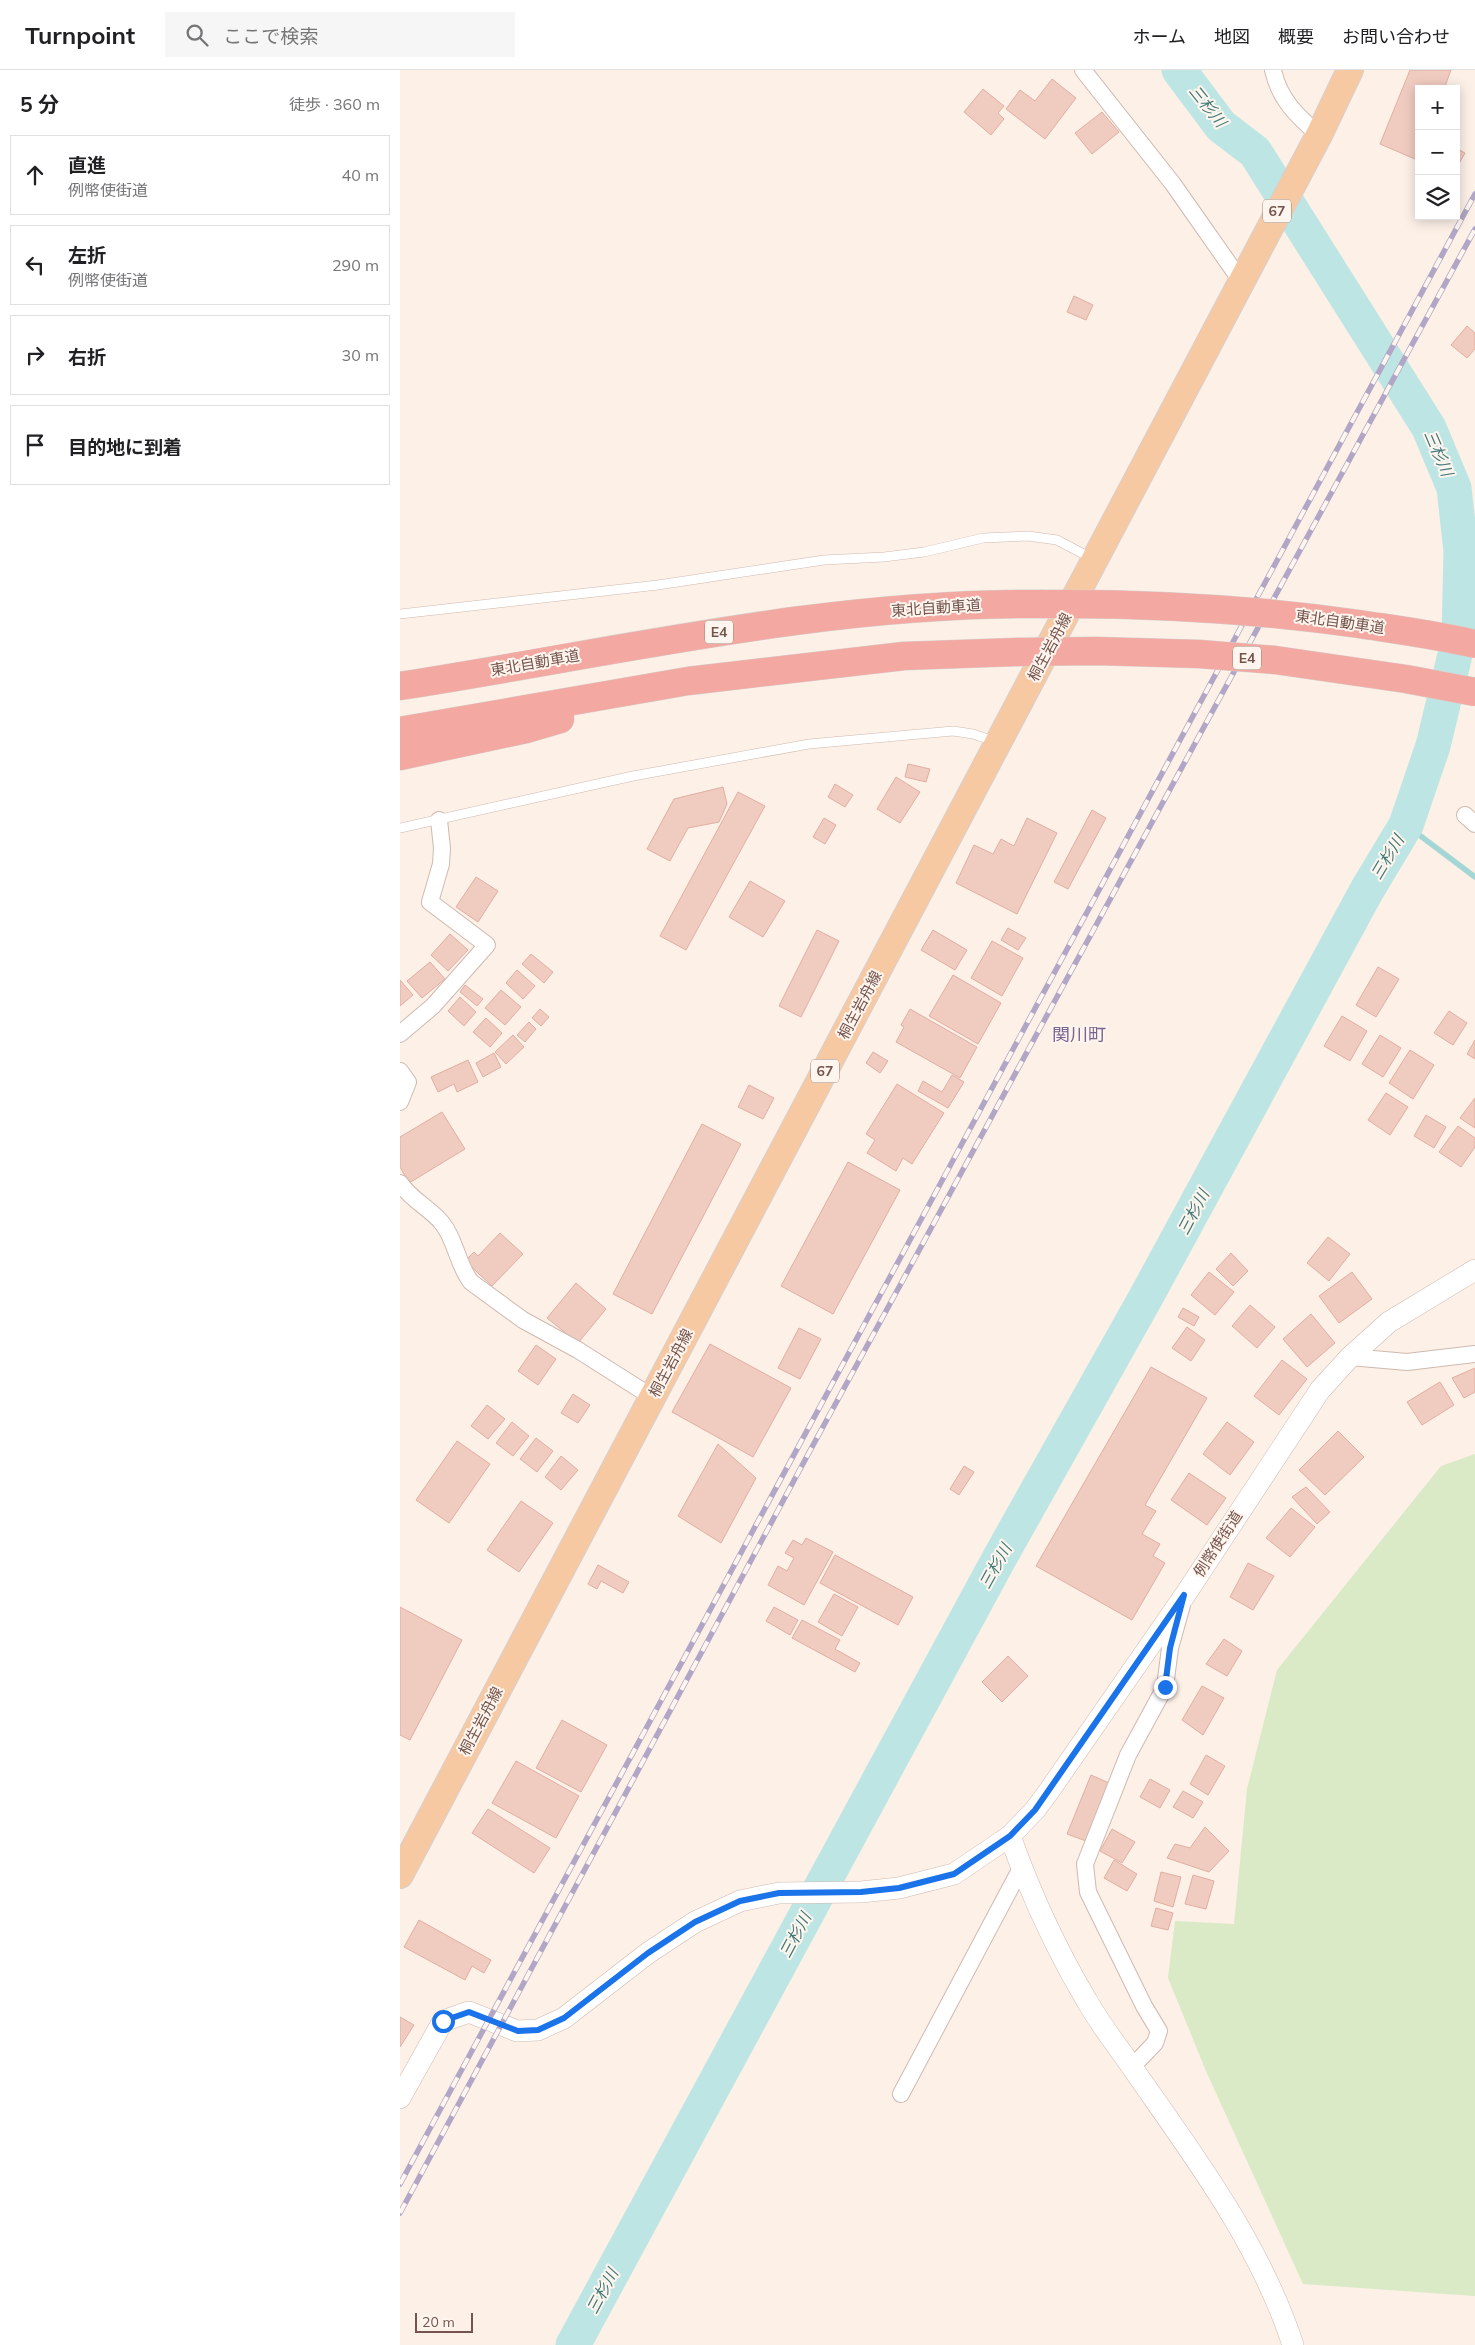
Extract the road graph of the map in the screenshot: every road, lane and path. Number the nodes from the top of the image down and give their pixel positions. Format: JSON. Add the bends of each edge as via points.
{"nodes":[{"id":1,"x":1083,"y":70,"type":"edge"},
{"id":2,"x":1273,"y":70,"type":"edge"},
{"id":3,"x":1350,"y":70,"type":"edge"},
{"id":4,"x":1312,"y":145,"type":"junction"},
{"id":5,"x":1245,"y":274,"type":"junction"},
{"id":6,"x":1095,"y":560,"type":"junction"},
{"id":7,"x":400,"y":614,"type":"edge"},
{"id":8,"x":1475,"y":644,"type":"edge"},
{"id":9,"x":688,"y":681,"type":"junction"},
{"id":10,"x":400,"y":686,"type":"edge"},
{"id":11,"x":1475,"y":692,"type":"edge"},
{"id":12,"x":400,"y":731,"type":"edge"},
{"id":13,"x":999,"y":743,"type":"junction"},
{"id":14,"x":400,"y":756,"type":"edge"},
{"id":15,"x":438,"y":820,"type":"junction"},
{"id":16,"x":400,"y":828,"type":"edge"},
{"id":17,"x":400,"y":1034,"type":"edge"},
{"id":18,"x":400,"y":1070,"type":"edge"},
{"id":19,"x":400,"y":1102,"type":"edge"},
{"id":20,"x":400,"y":1183,"type":"edge"},
{"id":21,"x":1475,"y":1270,"type":"edge"},
{"id":22,"x":1475,"y":1354,"type":"edge"},
{"id":23,"x":1350,"y":1357,"type":"junction"},
{"id":24,"x":652,"y":1397,"type":"junction"},
{"id":25,"x":1184,"y":1595,"type":"junction"},
{"id":26,"x":1010,"y":1836,"type":"junction"},
{"id":27,"x":1022,"y":1868,"type":"junction"},
{"id":28,"x":400,"y":1874,"type":"edge"},
{"id":29,"x":1132,"y":2067,"type":"junction"},
{"id":30,"x":901,"y":2094,"type":"dead end"},
{"id":31,"x":400,"y":2098,"type":"edge"},
{"id":32,"x":1293,"y":2345,"type":"edge"}],
"edges":[{"from":1,"to":5,"type":"street"},
{"from":2,"to":4,"type":"street","via":[[1280,95]]},
{"from":3,"to":4,"type":"main road","number":"67"},
{"from":4,"to":5,"type":"main road","number":"67"},
{"from":5,"to":6,"type":"main road","name":"桐生岩舟線","number":"67"},
{"from":6,"to":7,"type":"lane","via":[[1057,540],[1028,536],[983,538],[916,553],[824,560],[658,584]]},
{"from":6,"to":13,"type":"main road","name":"桐生岩舟線","number":"67"},
{"from":8,"to":10,"type":"highway","name":"東北自動車道","number":"E4","bridge":true,"via":[[1415,632],[1223,608],[1114,603],[995,604],[893,610],[797,621]]},
{"from":9,"to":11,"type":"highway","number":"E4","bridge":true,"via":[[904,656],[1096,651],[1265,660]]},
{"from":9,"to":12,"type":"highway","number":"E4"},
{"from":9,"to":14,"type":"highway","via":[[526,728]]},
{"from":13,"to":15,"type":"lane","via":[[953,730],[809,744],[633,776]]},
{"from":13,"to":24,"type":"main road","name":"桐生岩舟線","number":"67"},
{"from":15,"to":16,"type":"lane"},
{"from":15,"to":17,"type":"street","via":[[441,864],[430,902],[487,945],[433,1006]]},
{"from":18,"to":19,"type":"street","via":[[408,1082]]},
{"from":20,"to":24,"type":"street","via":[[441,1222],[471,1282],[524,1320]]},
{"from":21,"to":23,"type":"street","name":"例幣使街道","via":[[1389,1322]]},
{"from":22,"to":23,"type":"street","via":[[1407,1362]]},
{"from":23,"to":25,"type":"street","name":"例幣使街道","via":[[1320,1390]]},
{"from":24,"to":28,"type":"main road","name":"桐生岩舟線","number":"67"},
{"from":25,"to":26,"type":"street","name":"例幣使街道","via":[[1049,1792]]},
{"from":25,"to":29,"type":"street","via":[[1170,1648],[1165,1687],[1128,1755],[1085,1864],[1088,1892],[1159,2031],[1155,2043]]},
{"from":26,"to":27,"type":"street"},
{"from":26,"to":31,"type":"street","name":"例幣使街道","via":[[954,1874],[899,1888],[779,1893],[740,1901],[695,1922],[648,1953],[564,2018],[538,2030],[518,2031],[469,2012],[443,2021]]},
{"from":27,"to":29,"type":"street","via":[[1087,2002]]},
{"from":27,"to":30,"type":"street"},
{"from":29,"to":32,"type":"street","via":[[1214,2184],[1247,2239],[1284,2317]]}]}
